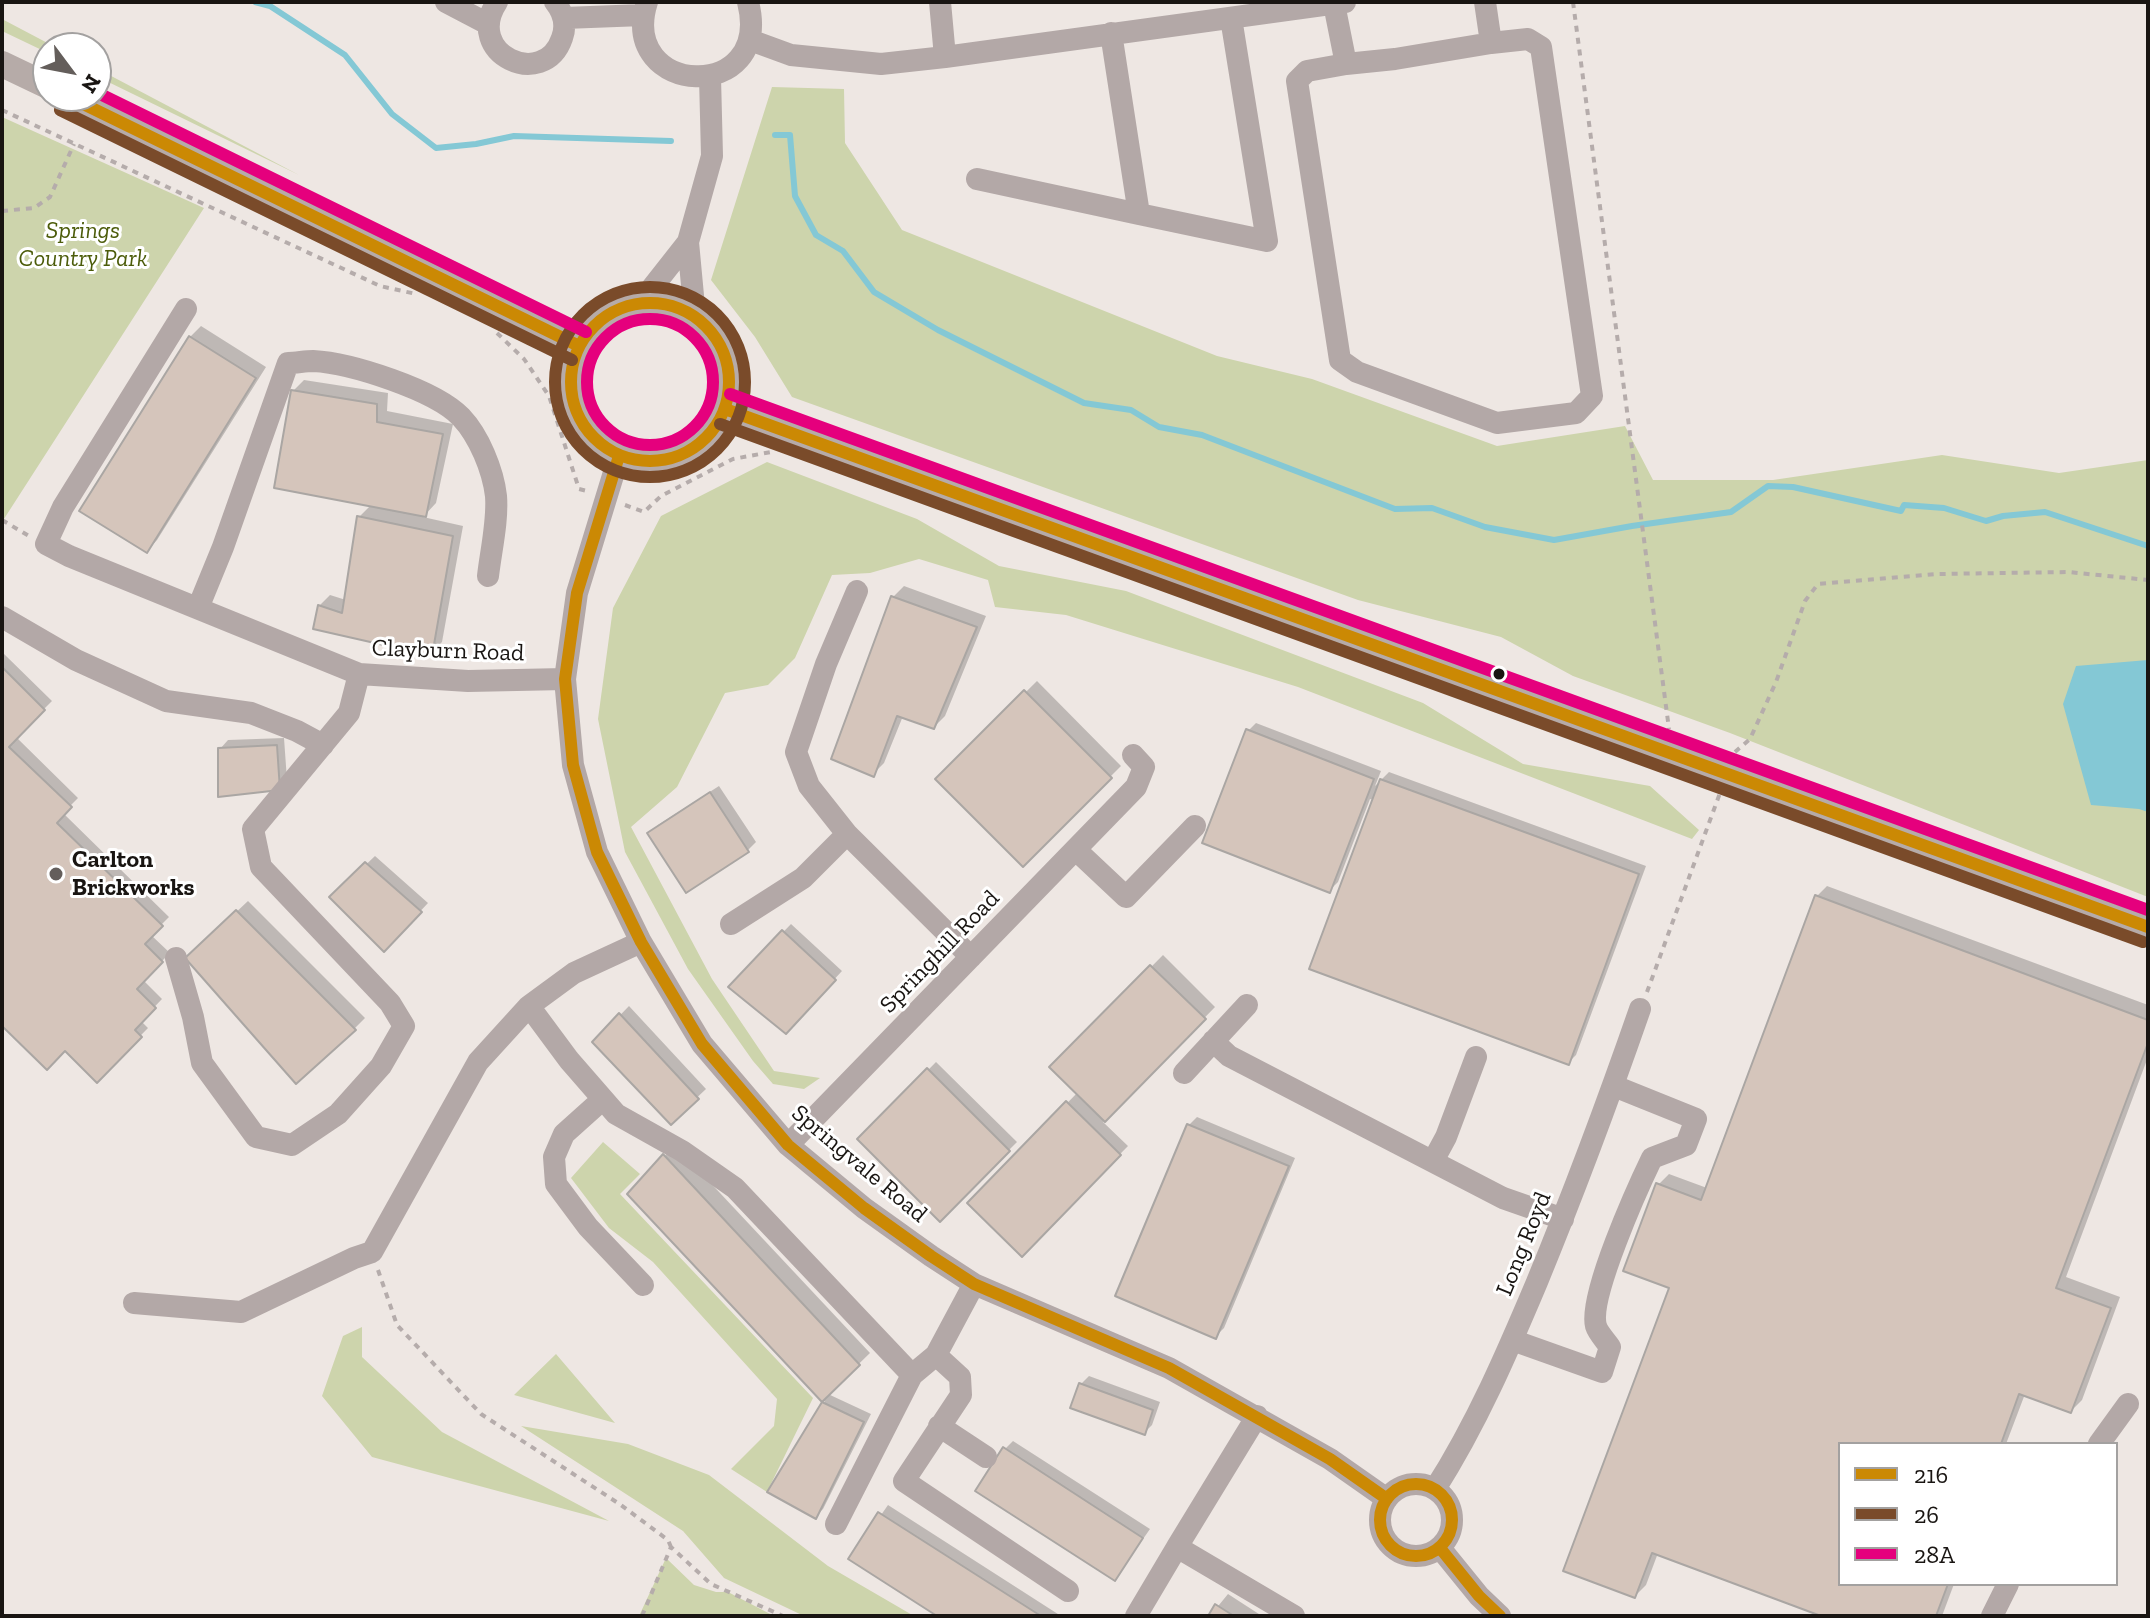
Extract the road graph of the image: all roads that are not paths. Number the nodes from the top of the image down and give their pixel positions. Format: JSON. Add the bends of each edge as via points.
{"nodes":[{"id":1,"x":446,"y":2,"type":"edge"},
{"id":2,"x":497,"y":2,"type":"edge"},
{"id":3,"x":748,"y":2,"type":"edge"},
{"id":4,"x":940,"y":2,"type":"edge"},
{"id":5,"x":1485,"y":2,"type":"edge"},
{"id":6,"x":1339,"y":3,"type":"edge"},
{"id":7,"x":1278,"y":6,"type":"edge"},
{"id":8,"x":645,"y":8,"type":"edge"},
{"id":9,"x":568,"y":10,"type":"edge"},
{"id":10,"x":1231,"y":18,"type":"junction"},
{"id":11,"x":488,"y":24,"type":"junction"},
{"id":12,"x":1111,"y":33,"type":"junction"},
{"id":13,"x":750,"y":40,"type":"junction"},
{"id":14,"x":1491,"y":43,"type":"junction"},
{"id":15,"x":945,"y":57,"type":"junction"},
{"id":16,"x":2,"y":64,"type":"edge"},
{"id":17,"x":1346,"y":64,"type":"junction"},
{"id":18,"x":710,"y":77,"type":"junction"},
{"id":19,"x":32,"y":78,"type":"edge"},
{"id":20,"x":100,"y":112,"type":"edge"},
{"id":21,"x":977,"y":179,"type":"dead end"},
{"id":22,"x":1139,"y":214,"type":"junction"},
{"id":23,"x":688,"y":242,"type":"junction"},
{"id":24,"x":640,"y":303,"type":"junction"},
{"id":25,"x":186,"y":309,"type":"dead end"},
{"id":26,"x":695,"y":317,"type":"junction"},
{"id":27,"x":579,"y":346,"type":"junction"},
{"id":28,"x":725,"y":409,"type":"junction"},
{"id":29,"x":619,"y":456,"type":"junction"},
{"id":30,"x":488,"y":576,"type":"dead end"},
{"id":31,"x":857,"y":591,"type":"dead end"},
{"id":32,"x":198,"y":608,"type":"junction"},
{"id":33,"x":2,"y":617,"type":"edge"},
{"id":34,"x":359,"y":674,"type":"junction"},
{"id":35,"x":565,"y":679,"type":"junction"},
{"id":36,"x":323,"y":745,"type":"junction"},
{"id":37,"x":1133,"y":755,"type":"dead end"},
{"id":38,"x":1195,"y":826,"type":"dead end"},
{"id":39,"x":847,"y":834,"type":"junction"},
{"id":40,"x":1076,"y":850,"type":"junction"},
{"id":41,"x":731,"y":924,"type":"dead end"},
{"id":42,"x":2148,"y":927,"type":"edge"},
{"id":43,"x":641,"y":942,"type":"junction"},
{"id":44,"x":971,"y":957,"type":"junction"},
{"id":45,"x":176,"y":958,"type":"dead end"},
{"id":46,"x":1247,"y":1005,"type":"dead end"},
{"id":47,"x":529,"y":1006,"type":"junction"},
{"id":48,"x":1640,"y":1009,"type":"road end"},
{"id":49,"x":1213,"y":1041,"type":"junction"},
{"id":50,"x":1476,"y":1057,"type":"dead end"},
{"id":51,"x":1184,"y":1073,"type":"dead end"},
{"id":52,"x":1614,"y":1086,"type":"junction"},
{"id":53,"x":603,"y":1099,"type":"junction"},
{"id":54,"x":788,"y":1145,"type":"junction"},
{"id":55,"x":1433,"y":1161,"type":"junction"},
{"id":56,"x":1563,"y":1219,"type":"junction"},
{"id":57,"x":974,"y":1284,"type":"junction"},
{"id":58,"x":643,"y":1285,"type":"dead end"},
{"id":59,"x":134,"y":1303,"type":"dead end"},
{"id":60,"x":1512,"y":1340,"type":"junction"},
{"id":61,"x":936,"y":1355,"type":"junction"},
{"id":62,"x":912,"y":1375,"type":"junction"},
{"id":63,"x":2128,"y":1404,"type":"dead end"},
{"id":64,"x":1257,"y":1416,"type":"junction"},
{"id":65,"x":939,"y":1426,"type":"junction"},
{"id":66,"x":2100,"y":1442,"type":"edge"},
{"id":67,"x":986,"y":1457,"type":"dead end"},
{"id":68,"x":1435,"y":1489,"type":"junction"},
{"id":69,"x":1387,"y":1499,"type":"junction"},
{"id":70,"x":836,"y":1524,"type":"dead end"},
{"id":71,"x":1177,"y":1547,"type":"junction"},
{"id":72,"x":1440,"y":1548,"type":"junction"},
{"id":73,"x":2007,"y":1586,"type":"edge"},
{"id":74,"x":1068,"y":1591,"type":"dead end"},
{"id":75,"x":1136,"y":1616,"type":"edge"},
{"id":76,"x":1294,"y":1616,"type":"edge"},
{"id":77,"x":1500,"y":1616,"type":"edge"},
{"id":78,"x":1992,"y":1616,"type":"edge"}],
"edges":[{"from":1,"to":11,"type":"street"},
{"from":2,"to":11,"type":"street"},
{"from":3,"to":13,"type":"street","via":[[753,20]]},
{"from":4,"to":15,"type":"street"},
{"from":5,"to":14,"type":"street"},
{"from":6,"to":7,"type":"street"},
{"from":6,"to":17,"type":"street"},
{"from":7,"to":10,"type":"street"},
{"from":8,"to":9,"type":"street"},
{"from":8,"to":18,"type":"street","via":[[643,33],[660,64],[692,78]]},
{"from":9,"to":11,"type":"street","via":[[555,51],[535,63],[512,61],[494,46]]},
{"from":10,"to":12,"type":"street"},
{"from":10,"to":22,"type":"street","via":[[1267,241]]},
{"from":12,"to":15,"type":"street"},
{"from":12,"to":22,"type":"street"},
{"from":13,"to":15,"type":"street","via":[[791,55],[881,64]]},
{"from":13,"to":18,"type":"street","via":[[741,57]]},
{"from":14,"to":17,"type":"street"},
{"from":14,"to":17,"type":"street","via":[[1528,39],[1541,47],[1592,396],[1576,413],[1497,423],[1357,372],[1340,360],[1297,81],[1307,71]]},
{"from":16,"to":19,"type":"main road"},
{"from":18,"to":23,"type":"street","via":[[712,156]]},
{"from":20,"to":27,"type":"main road"},
{"from":21,"to":22,"type":"street"},
{"from":23,"to":24,"type":"street"},
{"from":23,"to":26,"type":"street"},
{"from":24,"to":26,"type":"main road","via":[[659,303]]},
{"from":24,"to":27,"type":"main road","via":[[604,318]]},
{"from":25,"to":32,"type":"street","name":"Clayburn Road","via":[[63,507],[46,544]]},
{"from":26,"to":28,"type":"main road","via":[[714,334],[726,357],[730,383]]},
{"from":27,"to":29,"type":"main road","via":[[571,378],[575,410],[593,437]]},
{"from":28,"to":29,"type":"main road","via":[[708,436],[682,455],[661,461]]},
{"from":28,"to":42,"type":"main road","via":[[1722,785]]},
{"from":29,"to":35,"type":"street","name":"Springvale Road","via":[[577,593]]},
{"from":30,"to":32,"type":"street","via":[[496,495],[483,451],[461,417],[404,384],[364,371],[313,361],[288,363]]},
{"from":31,"to":39,"type":"street","via":[[796,752],[809,786]]},
{"from":32,"to":34,"type":"street","name":"Clayburn Road"},
{"from":33,"to":36,"type":"street","via":[[76,660],[166,701],[251,713]]},
{"from":34,"to":35,"type":"street","name":"Clayburn Road","via":[[468,681]]},
{"from":34,"to":36,"type":"street","via":[[349,713]]},
{"from":35,"to":43,"type":"street","name":"Springvale Road","via":[[573,765],[597,852]]},
{"from":36,"to":45,"type":"street","via":[[253,829],[261,867],[390,1003],[404,1026],[381,1066],[338,1114],[292,1145],[256,1137],[202,1063]]},
{"from":37,"to":40,"type":"street","name":"Springhill Road","via":[[1144,767],[1136,787]]},
{"from":38,"to":40,"type":"street","via":[[1126,897]]},
{"from":39,"to":41,"type":"street","via":[[803,878]]},
{"from":39,"to":44,"type":"street"},
{"from":40,"to":44,"type":"street","name":"Springhill Road"},
{"from":43,"to":47,"type":"street","via":[[574,973]]},
{"from":43,"to":54,"type":"street","name":"Springvale Road","via":[[702,1044]]},
{"from":44,"to":54,"type":"street","name":"Springhill Road"},
{"from":46,"to":49,"type":"street"},
{"from":47,"to":53,"type":"street"},
{"from":47,"to":59,"type":"street","via":[[478,1062],[372,1252],[241,1312]]},
{"from":48,"to":52,"type":"street","name":"Long Royd"},
{"from":49,"to":51,"type":"street"},
{"from":49,"to":55,"type":"street","via":[[1229,1056]]},
{"from":50,"to":55,"type":"street"},
{"from":52,"to":56,"type":"street","name":"Long Royd"},
{"from":52,"to":60,"type":"street","via":[[1696,1119],[1686,1145],[1652,1158],[1626,1212],[1596,1305],[1596,1326],[1610,1347],[1602,1372]]},
{"from":53,"to":58,"type":"street","via":[[564,1134],[554,1157],[556,1184]]},
{"from":53,"to":62,"type":"street","via":[[616,1114],[735,1188]]},
{"from":54,"to":57,"type":"street","name":"Springvale Road","via":[[864,1208]]},
{"from":55,"to":56,"type":"street","via":[[1503,1198]]},
{"from":56,"to":60,"type":"street","name":"Long Royd"},
{"from":57,"to":61,"type":"street"},
{"from":57,"to":64,"type":"street","name":"Springvale Road","via":[[1169,1368]]},
{"from":60,"to":68,"type":"street","name":"Long Royd"},
{"from":61,"to":62,"type":"street"},
{"from":61,"to":65,"type":"street","via":[[960,1377],[961,1395]]},
{"from":62,"to":70,"type":"street"},
{"from":63,"to":66,"type":"street"},
{"from":64,"to":69,"type":"street","name":"Springvale Road"},
{"from":64,"to":71,"type":"street"},
{"from":65,"to":67,"type":"street"},
{"from":65,"to":74,"type":"street","via":[[904,1481]]},
{"from":68,"to":69,"type":"street","via":[[1404,1486]]},
{"from":68,"to":72,"type":"street","via":[[1448,1503],[1452,1522]]},
{"from":69,"to":72,"type":"street","via":[[1381,1529],[1391,1547],[1410,1556]]},
{"from":71,"to":75,"type":"street"},
{"from":71,"to":76,"type":"street"},
{"from":72,"to":77,"type":"street"},
{"from":73,"to":78,"type":"street"}]}
